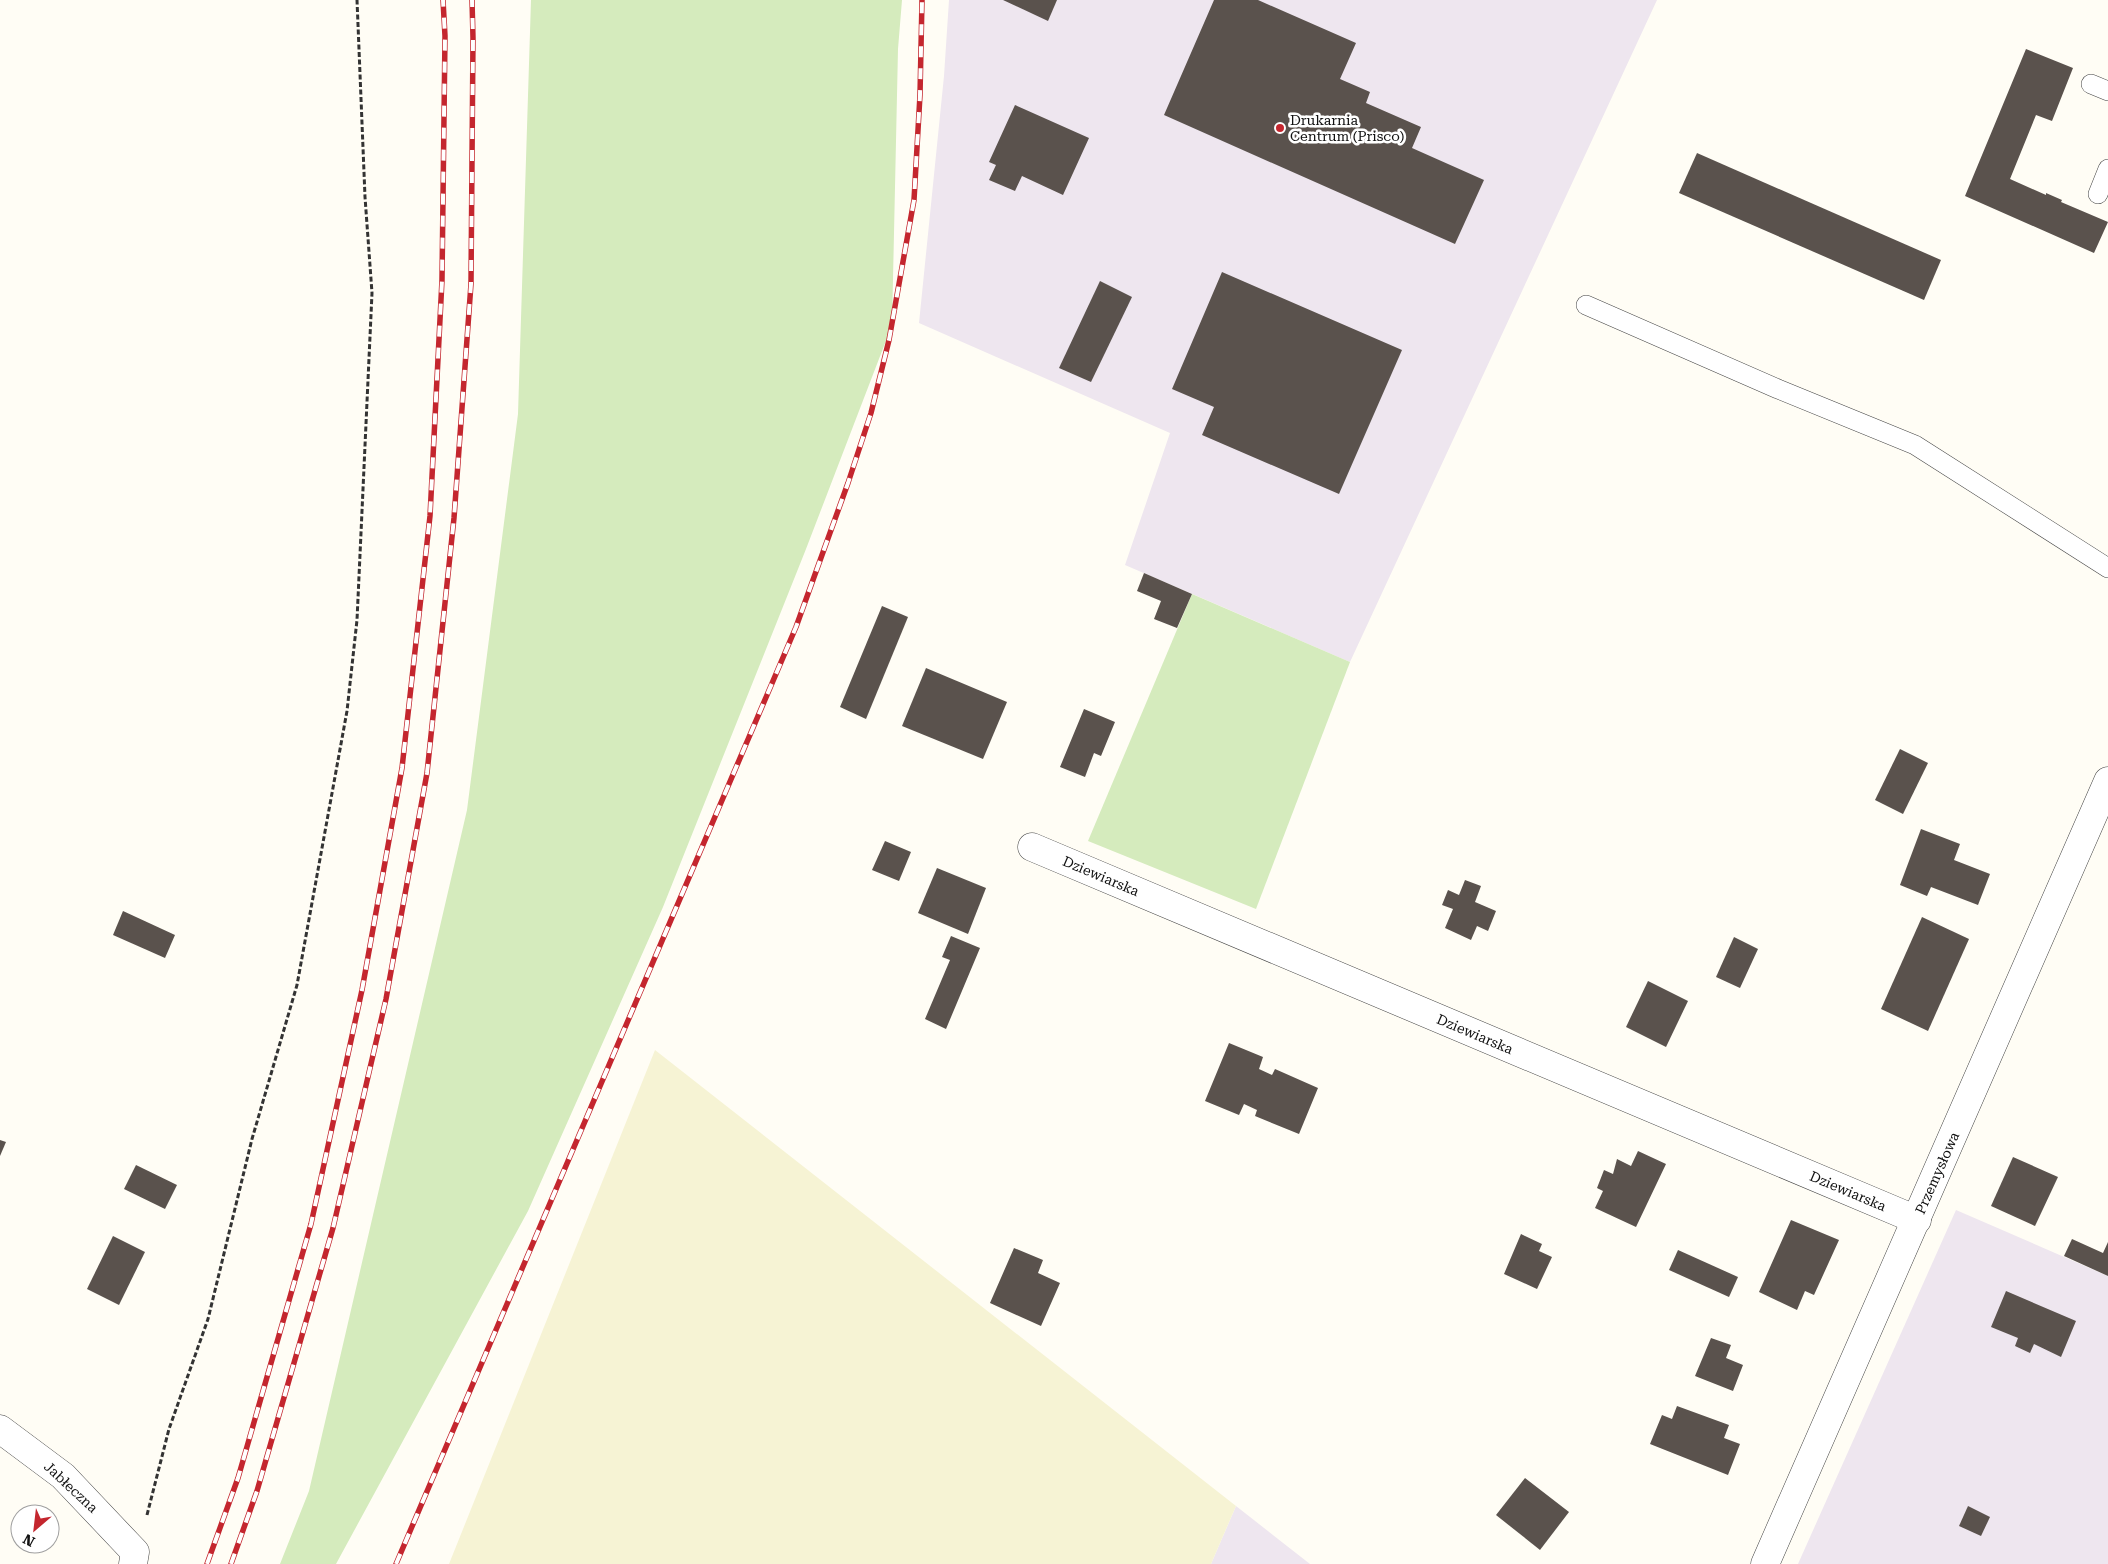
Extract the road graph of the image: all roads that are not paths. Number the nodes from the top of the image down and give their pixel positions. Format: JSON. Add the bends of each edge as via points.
{"nodes":[{"id":1,"x":2108,"y":169,"type":"edge"},
{"id":2,"x":2098,"y":194,"type":"dead end"},
{"id":3,"x":1586,"y":305,"type":"dead end"},
{"id":4,"x":2108,"y":568,"type":"edge"},
{"id":5,"x":2108,"y":781,"type":"edge"},
{"id":6,"x":1032,"y":847,"type":"dead end"},
{"id":7,"x":1917,"y":1220,"type":"junction"},
{"id":8,"x":0,"y":1429,"type":"edge"},
{"id":9,"x":134,"y":1558,"type":"edge"},
{"id":10,"x":1765,"y":1564,"type":"edge"}],
"edges":[{"from":1,"to":2,"type":"lane"},
{"from":3,"to":4,"type":"lane","via":[[1914,445]]},
{"from":5,"to":7,"type":"street","name":"Przemysłowa"},
{"from":6,"to":7,"type":"street","name":"Dziewiarska"},
{"from":7,"to":10,"type":"street","name":"Przemysłowa"},
{"from":8,"to":9,"type":"street","name":"Jabłeczna","via":[[63,1476]]}]}
